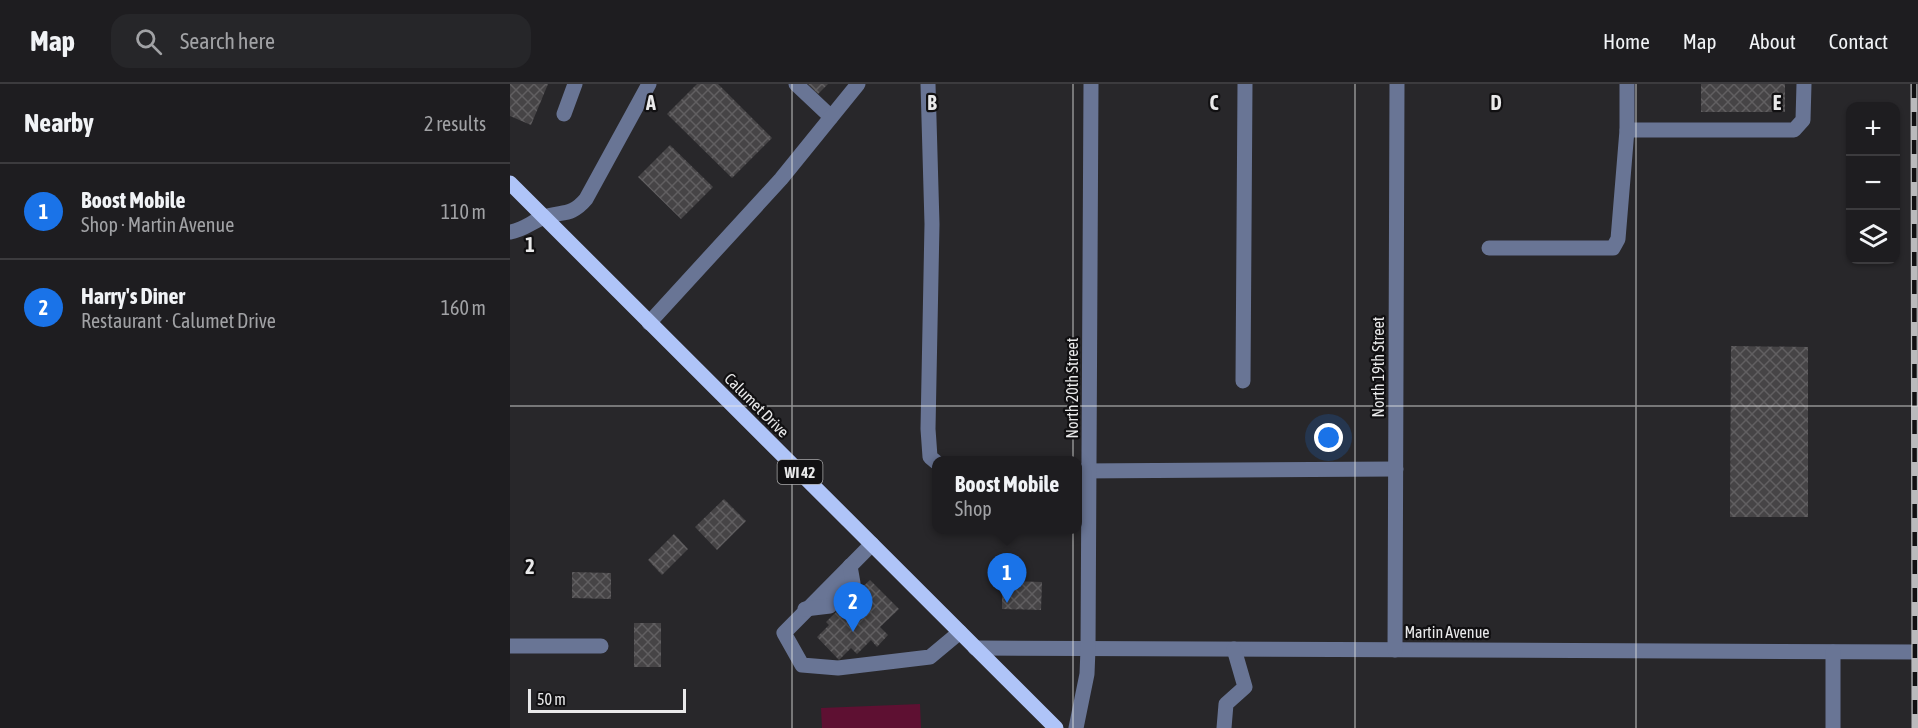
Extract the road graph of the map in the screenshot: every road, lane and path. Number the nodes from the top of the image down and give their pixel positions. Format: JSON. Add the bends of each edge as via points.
{"nodes":[{"id":1,"x":575,"y":84,"type":"edge"},
{"id":2,"x":649,"y":84,"type":"edge"},
{"id":3,"x":796,"y":84,"type":"edge"},
{"id":4,"x":858,"y":84,"type":"edge"},
{"id":5,"x":928,"y":84,"type":"edge"},
{"id":6,"x":1091,"y":84,"type":"edge"},
{"id":7,"x":1245,"y":84,"type":"edge"},
{"id":8,"x":1397,"y":84,"type":"edge"},
{"id":9,"x":1627,"y":84,"type":"edge"},
{"id":10,"x":1804,"y":84,"type":"edge"},
{"id":11,"x":564,"y":114,"type":"dead end"},
{"id":12,"x":831,"y":117,"type":"junction"},
{"id":13,"x":1626,"y":130,"type":"junction"},
{"id":14,"x":510,"y":183,"type":"edge"},
{"id":15,"x":543,"y":218,"type":"junction"},
{"id":16,"x":510,"y":232,"type":"edge"},
{"id":17,"x":1489,"y":248,"type":"dead end"},
{"id":18,"x":649,"y":323,"type":"junction"},
{"id":19,"x":1243,"y":381,"type":"dead end"},
{"id":20,"x":932,"y":459,"type":"edge"},
{"id":21,"x":1395,"y":469,"type":"junction"},
{"id":22,"x":1083,"y":471,"type":"edge"},
{"id":23,"x":872,"y":544,"type":"junction"},
{"id":24,"x":960,"y":632,"type":"junction"},
{"id":25,"x":510,"y":646,"type":"edge"},
{"id":26,"x":600,"y":646,"type":"dead end"},
{"id":27,"x":975,"y":648,"type":"junction"},
{"id":28,"x":1088,"y":648,"type":"junction"},
{"id":29,"x":1234,"y":649,"type":"junction"},
{"id":30,"x":1395,"y":650,"type":"junction"},
{"id":31,"x":1833,"y":652,"type":"junction"},
{"id":32,"x":1918,"y":652,"type":"edge"},
{"id":33,"x":1056,"y":728,"type":"edge"},
{"id":34,"x":1076,"y":728,"type":"edge"},
{"id":35,"x":1224,"y":728,"type":"edge"},
{"id":36,"x":1833,"y":728,"type":"edge"}],
"edges":[{"from":1,"to":11,"type":"street"},
{"from":2,"to":15,"type":"street","via":[[586,199],[572,213]]},
{"from":3,"to":12,"type":"street"},
{"from":4,"to":12,"type":"street"},
{"from":5,"to":20,"type":"street","via":[[932,224],[928,429]]},
{"from":6,"to":22,"type":"street","name":"North 20th Street"},
{"from":7,"to":19,"type":"street"},
{"from":8,"to":21,"type":"street","name":"North 19th Street"},
{"from":9,"to":13,"type":"street"},
{"from":10,"to":13,"type":"street","via":[[1803,120],[1794,130]]},
{"from":12,"to":18,"type":"street","via":[[781,179]]},
{"from":13,"to":17,"type":"street","via":[[1618,239],[1613,248]]},
{"from":14,"to":15,"type":"main road","name":"Calumet Drive","number":"WI 42"},
{"from":15,"to":16,"type":"street"},
{"from":15,"to":18,"type":"main road","name":"Calumet Drive","number":"WI 42"},
{"from":18,"to":23,"type":"main road","name":"Calumet Drive","number":"WI 42"},
{"from":21,"to":22,"type":"street"},
{"from":21,"to":30,"type":"street","name":"North 19th Street"},
{"from":22,"to":28,"type":"street","name":"North 20th Street"},
{"from":23,"to":24,"type":"main road","name":"Calumet Drive","number":"WI 42"},
{"from":23,"to":24,"type":"street","via":[[784,633],[802,665],[838,668],[930,657]]},
{"from":24,"to":27,"type":"main road","name":"Calumet Drive","number":"WI 42"},
{"from":25,"to":26,"type":"street"},
{"from":27,"to":28,"type":"street","name":"Martin Avenue"},
{"from":27,"to":33,"type":"main road","name":"Calumet Drive","number":"WI 42"},
{"from":28,"to":29,"type":"street","name":"Martin Avenue"},
{"from":28,"to":34,"type":"street","name":"North 20th Street"},
{"from":29,"to":30,"type":"street","name":"Martin Avenue"},
{"from":29,"to":35,"type":"street","via":[[1245,687],[1226,704]]},
{"from":30,"to":31,"type":"street","name":"Martin Avenue"},
{"from":31,"to":32,"type":"street","name":"Martin Avenue"},
{"from":31,"to":36,"type":"street"}]}
